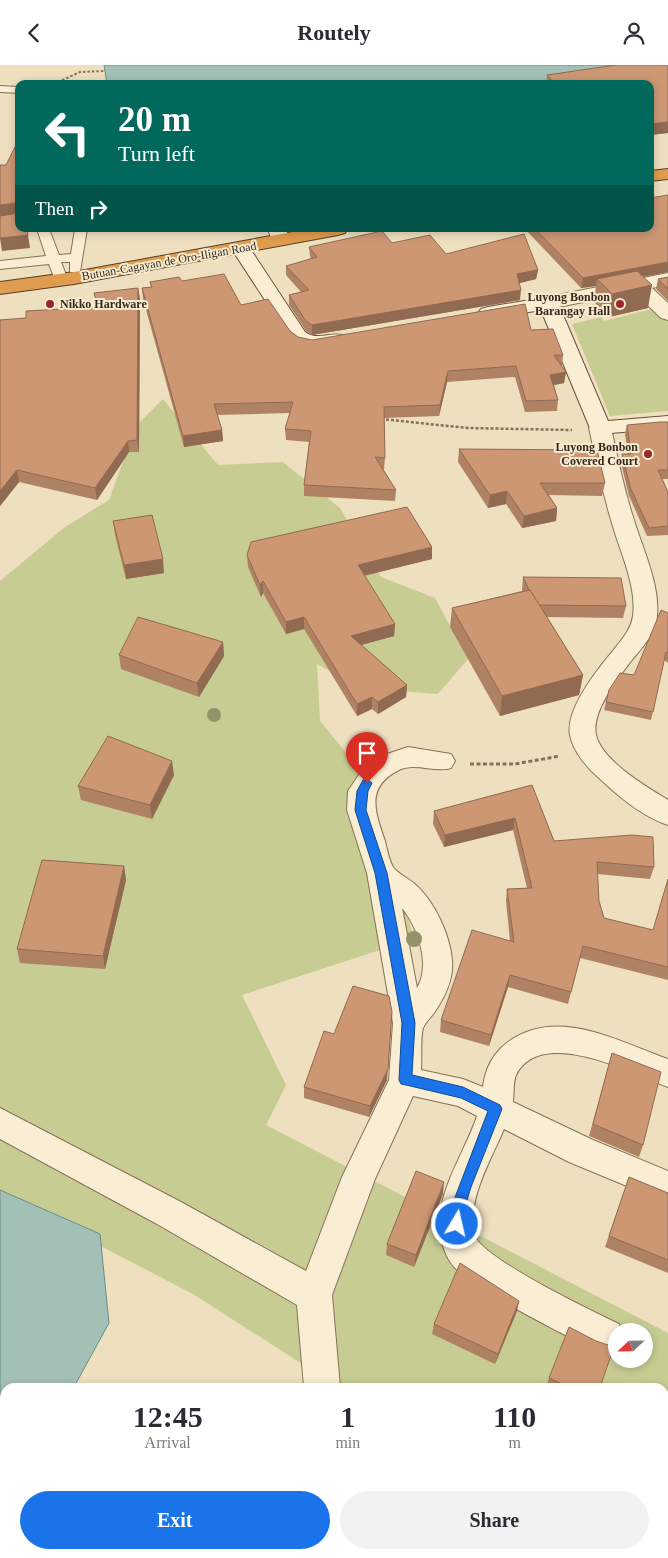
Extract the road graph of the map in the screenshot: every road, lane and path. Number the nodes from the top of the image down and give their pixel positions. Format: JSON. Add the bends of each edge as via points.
{"nodes":[{"id":1,"x":105,"y":71,"type":"dead end"},
{"id":2,"x":63,"y":80,"type":"edge"},
{"id":3,"x":0,"y":89,"type":"edge"},
{"id":4,"x":15,"y":90,"type":"edge"},
{"id":5,"x":44,"y":232,"type":"edge"},
{"id":6,"x":81,"y":232,"type":"edge"},
{"id":7,"x":308,"y":232,"type":"edge"},
{"id":8,"x":279,"y":235,"type":"edge"},
{"id":9,"x":240,"y":248,"type":"junction"},
{"id":10,"x":77,"y":257,"type":"junction"},
{"id":11,"x":54,"y":260,"type":"junction"},
{"id":12,"x":0,"y":265,"type":"edge"},
{"id":13,"x":68,"y":279,"type":"junction"},
{"id":14,"x":668,"y":279,"type":"edge"},
{"id":15,"x":639,"y":286,"type":"junction"},
{"id":16,"x":0,"y":288,"type":"edge"},
{"id":17,"x":548,"y":303,"type":"junction"},
{"id":18,"x":668,"y":315,"type":"edge"},
{"id":19,"x":470,"y":317,"type":"edge"},
{"id":20,"x":352,"y":337,"type":"edge"},
{"id":21,"x":375,"y":415,"type":"edge"},
{"id":22,"x":668,"y":422,"type":"edge"},
{"id":23,"x":600,"y":428,"type":"junction"},
{"id":24,"x":590,"y":747,"type":"junction"},
{"id":25,"x":442,"y":761,"type":"joint"},
{"id":26,"x":668,"y":814,"type":"edge"},
{"id":27,"x":381,"y":873,"type":"junction"},
{"id":28,"x":408,"y":1023,"type":"junction"},
{"id":29,"x":668,"y":1073,"type":"edge"},
{"id":30,"x":406,"y":1080,"type":"junction"},
{"id":31,"x":496,"y":1109,"type":"junction"},
{"id":32,"x":0,"y":1123,"type":"edge"},
{"id":33,"x":668,"y":1187,"type":"edge"},
{"id":34,"x":314,"y":1295,"type":"junction"},
{"id":35,"x":606,"y":1337,"type":"dead end"},
{"id":36,"x":322,"y":1383,"type":"edge"}],
"edges":[{"from":1,"to":2,"type":"path","via":[[80,72]]},
{"from":3,"to":4,"type":"lane"},
{"from":5,"to":11,"type":"lane"},
{"from":6,"to":10,"type":"lane"},
{"from":7,"to":8,"type":"highway","name":"Butuan-Cagayan de Oro-Iligan Road"},
{"from":8,"to":9,"type":"highway","name":"Butuan-Cagayan de Oro-Iligan Road"},
{"from":9,"to":13,"type":"highway","name":"Butuan-Cagayan de Oro-Iligan Road"},
{"from":9,"to":20,"type":"street","via":[[302,340],[313,343]]},
{"from":10,"to":11,"type":"lane"},
{"from":10,"to":13,"type":"lane"},
{"from":11,"to":12,"type":"lane"},
{"from":11,"to":13,"type":"lane"},
{"from":13,"to":16,"type":"highway","name":"Butuan-Cagayan de Oro-Iligan Road"},
{"from":14,"to":15,"type":"street"},
{"from":15,"to":17,"type":"street"},
{"from":15,"to":18,"type":"street"},
{"from":17,"to":19,"type":"street"},
{"from":17,"to":23,"type":"street"},
{"from":21,"to":23,"type":"path","via":[[382,420],[468,428],[548,431]]},
{"from":22,"to":23,"type":"street"},
{"from":23,"to":24,"type":"street","via":[[643,595],[645,616],[638,637],[617,662],[586,713],[582,734]]},
{"from":24,"to":25,"type":"path","via":[[520,765],[496,767]]},
{"from":24,"to":26,"type":"street","via":[[622,784]]},
{"from":25,"to":27,"type":"street","via":[[408,757],[390,763],[374,773],[362,791],[361,810]]},
{"from":27,"to":28,"type":"street"},
{"from":27,"to":28,"type":"street","via":[[409,896],[438,952],[436,979],[428,998]]},
{"from":28,"to":30,"type":"street"},
{"from":29,"to":31,"type":"street","via":[[606,1050],[570,1041],[541,1041],[520,1050],[503,1069]]},
{"from":30,"to":31,"type":"street","via":[[463,1093]]},
{"from":30,"to":34,"type":"street","via":[[359,1177]]},
{"from":31,"to":33,"type":"street","via":[[580,1151]]},
{"from":31,"to":35,"type":"street","via":[[456,1213],[457,1235],[464,1253],[483,1269]]},
{"from":32,"to":34,"type":"street"},
{"from":34,"to":36,"type":"street"}]}
